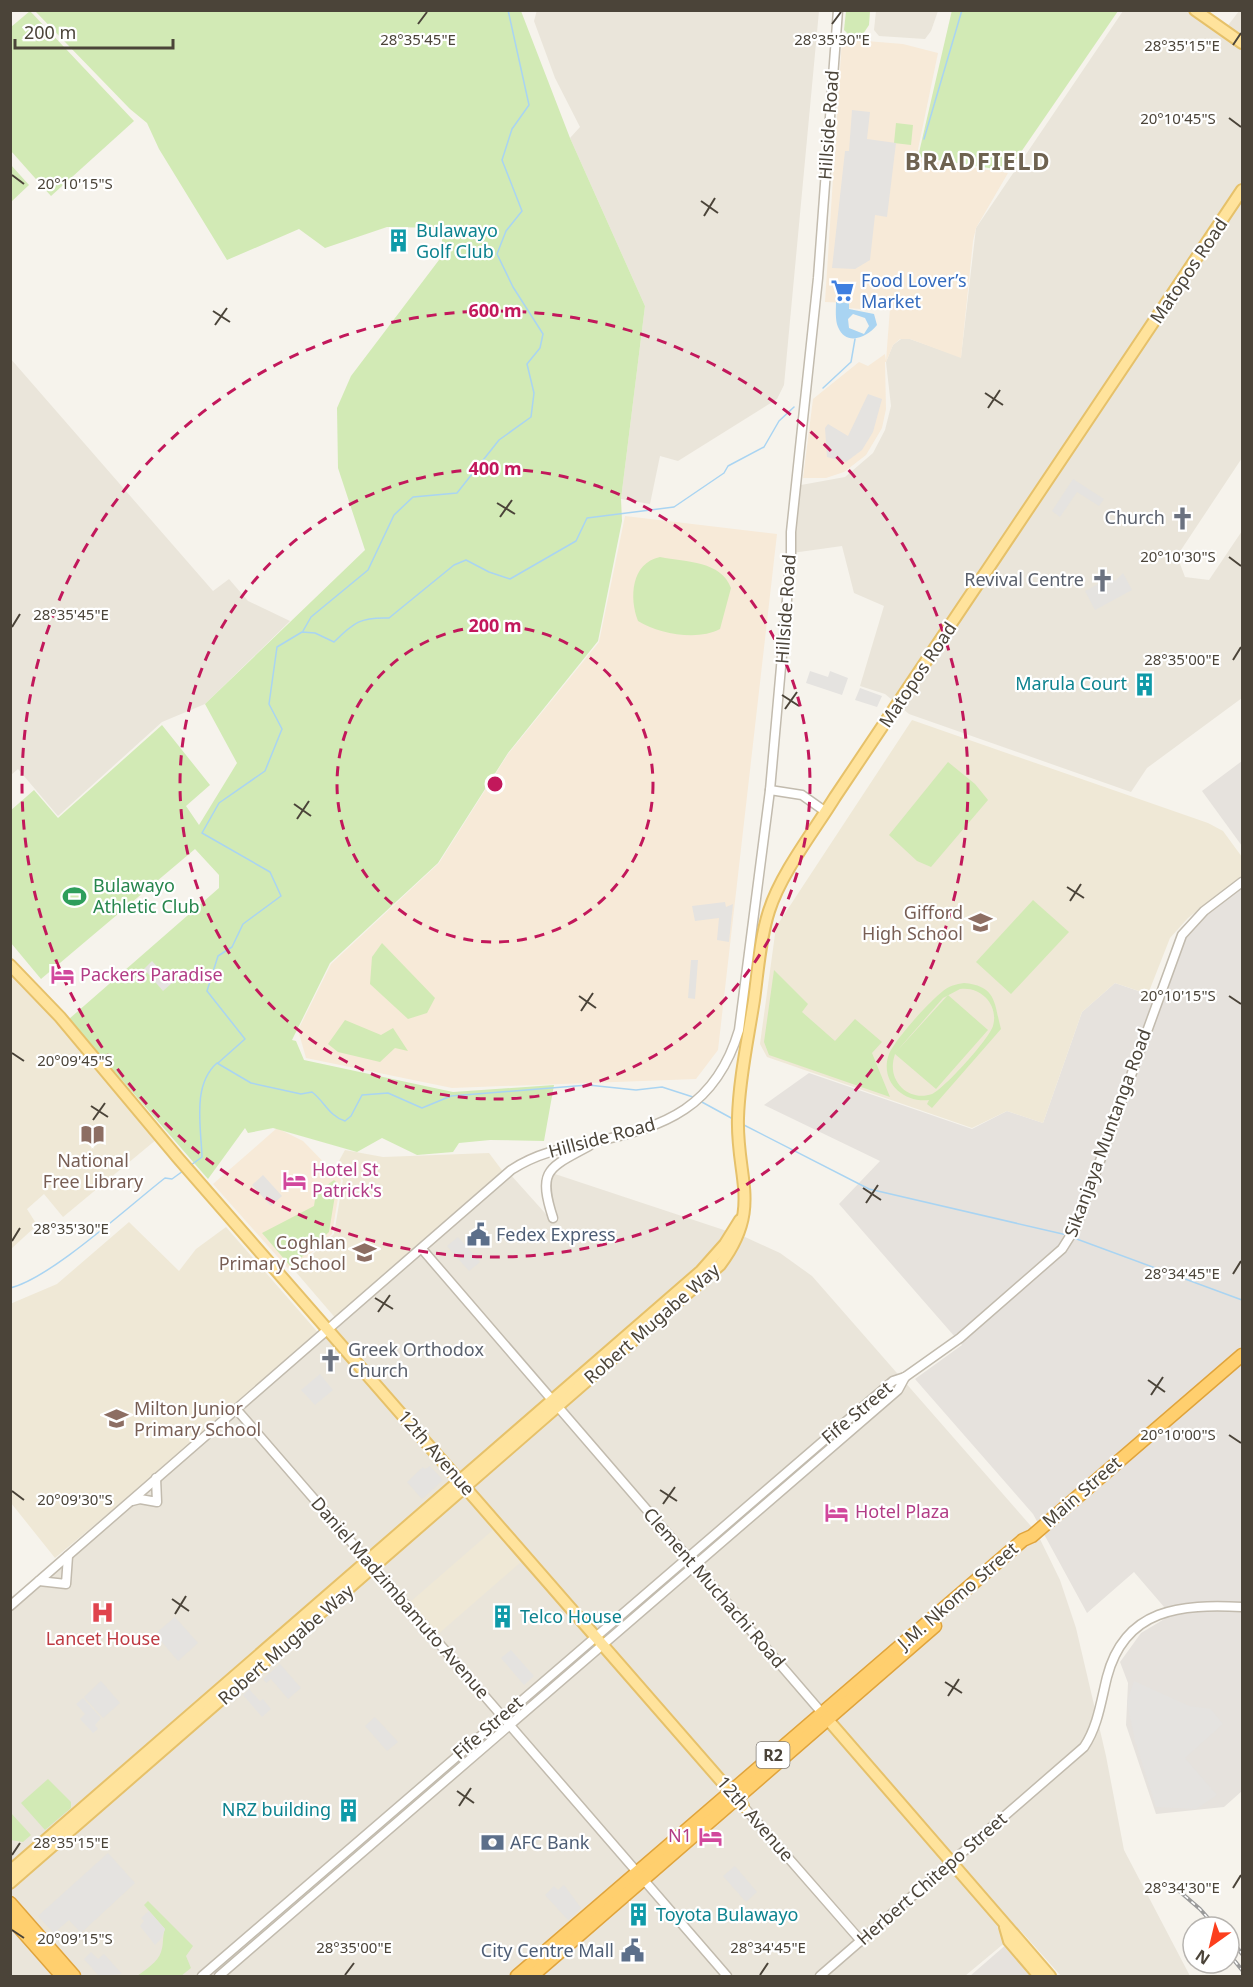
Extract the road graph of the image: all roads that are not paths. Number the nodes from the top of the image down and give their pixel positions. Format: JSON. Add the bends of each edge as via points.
{"nodes":[{"id":1,"x":838,"y":10,"type":"edge"},
{"id":2,"x":1195,"y":10,"type":"edge"},
{"id":3,"x":1242,"y":43,"type":"edge"},
{"id":4,"x":1242,"y":190,"type":"edge"},
{"id":5,"x":770,"y":790,"type":"junction"},
{"id":6,"x":826,"y":812,"type":"junction"},
{"id":7,"x":1242,"y":882,"type":"edge"},
{"id":8,"x":10,"y":965,"type":"edge"},
{"id":9,"x":597,"y":1141,"type":"junction"},
{"id":10,"x":744,"y":1212,"type":"joint"},
{"id":11,"x":553,"y":1218,"type":"dead end"},
{"id":12,"x":422,"y":1249,"type":"junction"},
{"id":13,"x":329,"y":1330,"type":"junction"},
{"id":14,"x":1242,"y":1355,"type":"edge"},
{"id":15,"x":905,"y":1377,"type":"junction"},
{"id":16,"x":555,"y":1404,"type":"junction"},
{"id":17,"x":237,"y":1410,"type":"junction"},
{"id":18,"x":156,"y":1478,"type":"junction"},
{"id":19,"x":463,"y":1485,"type":"junction"},
{"id":20,"x":129,"y":1502,"type":"junction"},
{"id":21,"x":1032,"y":1536,"type":"joint"},
{"id":22,"x":68,"y":1555,"type":"junction"},
{"id":23,"x":688,"y":1558,"type":"junction"},
{"id":24,"x":371,"y":1564,"type":"junction"},
{"id":25,"x":695,"y":1566,"type":"junction"},
{"id":26,"x":39,"y":1581,"type":"junction"},
{"id":27,"x":10,"y":1606,"type":"edge"},
{"id":28,"x":1242,"y":1607,"type":"edge"},
{"id":29,"x":595,"y":1635,"type":"junction"},
{"id":30,"x":603,"y":1645,"type":"junction"},
{"id":31,"x":502,"y":1716,"type":"junction"},
{"id":32,"x":825,"y":1716,"type":"junction"},
{"id":33,"x":510,"y":1725,"type":"junction"},
{"id":34,"x":737,"y":1799,"type":"junction"},
{"id":35,"x":951,"y":1863,"type":"junction"},
{"id":36,"x":10,"y":1871,"type":"edge"},
{"id":37,"x":640,"y":1876,"type":"junction"},
{"id":38,"x":10,"y":1883,"type":"edge"},
{"id":39,"x":10,"y":1902,"type":"edge"},
{"id":40,"x":10,"y":1917,"type":"edge"},
{"id":41,"x":1005,"y":1927,"type":"junction"},
{"id":42,"x":861,"y":1941,"type":"junction"},
{"id":43,"x":62,"y":1977,"type":"edge"},
{"id":44,"x":74,"y":1977,"type":"edge"},
{"id":45,"x":202,"y":1977,"type":"edge"},
{"id":46,"x":219,"y":1977,"type":"edge"},
{"id":47,"x":517,"y":1977,"type":"edge"},
{"id":48,"x":532,"y":1977,"type":"edge"},
{"id":49,"x":728,"y":1977,"type":"edge"},
{"id":50,"x":820,"y":1977,"type":"edge"},
{"id":51,"x":1039,"y":1977,"type":"edge"},
{"id":52,"x":1050,"y":1977,"type":"edge"}],
"edges":[{"from":1,"to":5,"type":"street","name":"Hillside Road","via":[[818,278],[791,532]]},
{"from":2,"to":3,"type":"main road"},
{"from":4,"to":6,"type":"main road","name":"Matopos Road"},
{"from":5,"to":6,"type":"street","via":[[802,795]]},
{"from":5,"to":9,"type":"street","name":"Hillside Road","via":[[739,1030],[725,1067],[694,1105],[667,1121]]},
{"from":6,"to":10,"type":"main road","name":"Matopos Road","via":[[768,912],[738,1116]]},
{"from":7,"to":15,"type":"street","name":"Sikanjaya Muntanga Road","via":[[1204,911],[1182,935],[1066,1244],[960,1338]]},
{"from":8,"to":13,"type":"main road","name":"12th Avenue","via":[[60,1017]]},
{"from":9,"to":11,"type":"street","via":[[561,1159],[550,1170],[546,1197]]},
{"from":9,"to":12,"type":"street","name":"Hillside Road","via":[[545,1152],[511,1170]]},
{"from":10,"to":16,"type":"main road","name":"Robert Mugabe Way","via":[[741,1233],[720,1265]]},
{"from":12,"to":13,"type":"street","name":"Hillside Road"},
{"from":12,"to":16,"type":"street","name":"Clement Muchachi Road"},
{"from":13,"to":17,"type":"street","name":"Hillside Road"},
{"from":13,"to":19,"type":"main road","name":"12th Avenue"},
{"from":14,"to":21,"type":"highway","name":"Main Street","number":"R2"},
{"from":15,"to":23,"type":"street","name":"Fife Street","via":[[893,1381]]},
{"from":15,"to":25,"type":"street","name":"Fife Street","via":[[898,1390]]},
{"from":16,"to":19,"type":"main road","name":"Robert Mugabe Way"},
{"from":16,"to":23,"type":"street","name":"Clement Muchachi Road"},
{"from":17,"to":18,"type":"street","name":"Hillside Road"},
{"from":17,"to":24,"type":"street","name":"Daniel Madzimbamuto Avenue"},
{"from":18,"to":20,"type":"street","name":"Hillside Road"},
{"from":18,"to":20,"type":"street","via":[[157,1502]]},
{"from":19,"to":24,"type":"main road","name":"Robert Mugabe Way"},
{"from":19,"to":29,"type":"main road","name":"12th Avenue"},
{"from":20,"to":22,"type":"street","name":"Hillside Road"},
{"from":21,"to":32,"type":"highway","name":"J.M. Nkomo Street","number":"R2"},
{"from":22,"to":26,"type":"street","name":"Hillside Road"},
{"from":22,"to":26,"type":"street","via":[[66,1584]]},
{"from":23,"to":25,"type":"street","name":"Clement Muchachi Road"},
{"from":23,"to":29,"type":"street","name":"Fife Street"},
{"from":24,"to":31,"type":"street","name":"Daniel Madzimbamuto Avenue"},
{"from":24,"to":36,"type":"main road","name":"Robert Mugabe Way"},
{"from":24,"to":38,"type":"main road","name":"Robert Mugabe Way"},
{"from":25,"to":30,"type":"street","name":"Fife Street"},
{"from":25,"to":32,"type":"street","name":"Clement Muchachi Road"},
{"from":26,"to":27,"type":"street","name":"Hillside Road"},
{"from":28,"to":35,"type":"street","name":"Herbert Chitepo Street","via":[[1167,1611],[1139,1625],[1111,1664],[1090,1738],[1077,1754]]},
{"from":29,"to":30,"type":"main road","name":"12th Avenue"},
{"from":29,"to":31,"type":"street","name":"Fife Street"},
{"from":30,"to":33,"type":"street","name":"Fife Street"},
{"from":30,"to":34,"type":"main road","name":"12th Avenue"},
{"from":31,"to":33,"type":"street","name":"Daniel Madzimbamuto Avenue"},
{"from":31,"to":45,"type":"street","name":"Fife Street"},
{"from":32,"to":34,"type":"highway","name":"J.M. Nkomo Street","number":"R2"},
{"from":32,"to":35,"type":"main road","name":"Clement Muchachi Road"},
{"from":33,"to":37,"type":"street","name":"Daniel Madzimbamuto Avenue"},
{"from":33,"to":46,"type":"street","name":"Fife Street"},
{"from":34,"to":37,"type":"highway","name":"J.M. Nkomo Street","number":"R2"},
{"from":34,"to":42,"type":"street","name":"12th Avenue"},
{"from":35,"to":41,"type":"main road","name":"Clement Muchachi Road"},
{"from":35,"to":42,"type":"street","name":"Herbert Chitepo Street"},
{"from":37,"to":47,"type":"highway","name":"J.M. Nkomo Street","number":"R2"},
{"from":37,"to":48,"type":"highway","name":"J.M. Nkomo Street","number":"R2"},
{"from":37,"to":49,"type":"street","name":"Daniel Madzimbamuto Avenue"},
{"from":39,"to":44,"type":"highway"},
{"from":40,"to":43,"type":"highway"},
{"from":41,"to":51,"type":"main road","name":"Clement Muchachi Road","via":[[1009,1941]]},
{"from":41,"to":52,"type":"main road","name":"Clement Muchachi Road"},
{"from":42,"to":50,"type":"street","name":"Herbert Chitepo Street"}]}
